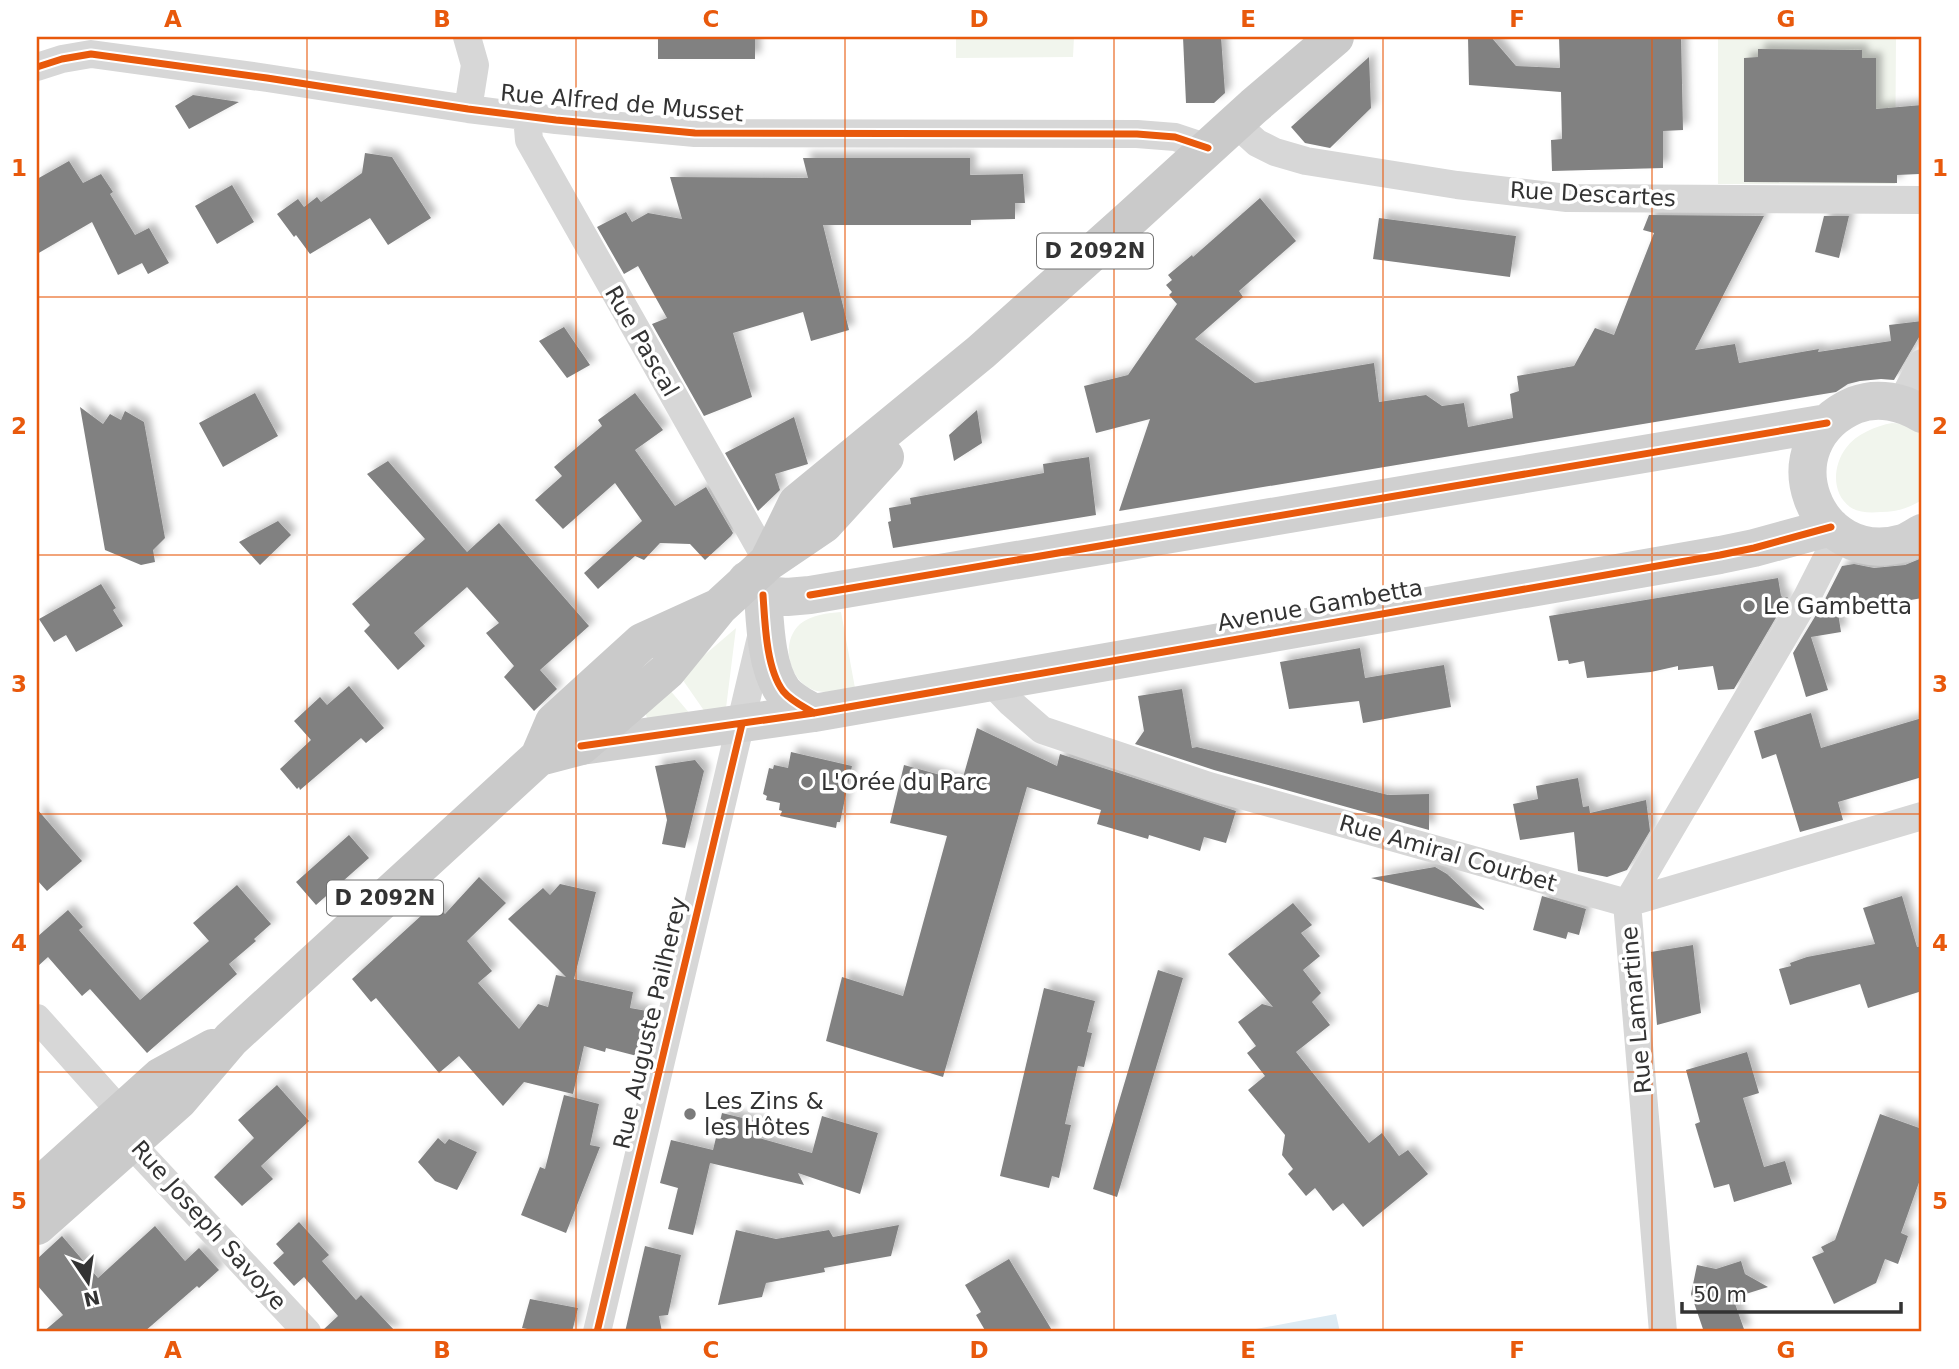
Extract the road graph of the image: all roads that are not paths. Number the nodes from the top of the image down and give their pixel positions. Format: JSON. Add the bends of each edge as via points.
{"nodes":[{"id":1,"x":467,"y":37,"type":"edge"},
{"id":2,"x":1335,"y":37,"type":"edge"},
{"id":3,"x":37,"y":67,"type":"edge"},
{"id":4,"x":468,"y":109,"type":"junction"},
{"id":5,"x":527,"y":116,"type":"junction"},
{"id":6,"x":1222,"y":136,"type":"junction"},
{"id":7,"x":1922,"y":200,"type":"edge"},
{"id":8,"x":1922,"y":363,"type":"edge"},
{"id":9,"x":1917,"y":411,"type":"edge"},
{"id":10,"x":1827,"y":423,"type":"junction"},
{"id":11,"x":1835,"y":531,"type":"junction"},
{"id":12,"x":1922,"y":533,"type":"edge"},
{"id":13,"x":761,"y":589,"type":"junction"},
{"id":14,"x":719,"y":607,"type":"junction"},
{"id":15,"x":992,"y":682,"type":"junction"},
{"id":16,"x":814,"y":713,"type":"junction"},
{"id":17,"x":742,"y":724,"type":"junction"},
{"id":18,"x":581,"y":746,"type":"junction"},
{"id":19,"x":539,"y":757,"type":"junction"},
{"id":20,"x":1922,"y":816,"type":"edge"},
{"id":21,"x":1627,"y":903,"type":"junction"},
{"id":22,"x":37,"y":1018,"type":"edge"},
{"id":23,"x":126,"y":1127,"type":"junction"},
{"id":24,"x":37,"y":1188,"type":"edge"},
{"id":25,"x":37,"y":1226,"type":"edge"},
{"id":26,"x":307,"y":1332,"type":"edge"},
{"id":27,"x":597,"y":1332,"type":"edge"},
{"id":28,"x":1663,"y":1332,"type":"edge"}],
"edges":[{"from":1,"to":4,"type":"street","via":[[475,65]]},
{"from":2,"to":6,"type":"main road","number":"D 2092N"},
{"from":3,"to":4,"type":"street","name":"Rue Alfred de Musset","via":[[91,54]]},
{"from":4,"to":5,"type":"street","name":"Rue Alfred de Musset"},
{"from":5,"to":6,"type":"street","name":"Rue Alfred de Musset","via":[[695,133]]},
{"from":5,"to":13,"type":"street","name":"Rue Pascal","via":[[529,141]]},
{"from":6,"to":7,"type":"street","name":"Rue Descartes","via":[[1306,161],[1567,198]]},
{"from":6,"to":13,"type":"main road","number":"D 2092N","via":[[981,352]]},
{"from":8,"to":9,"type":"street"},
{"from":9,"to":10,"type":"main road","via":[[1881,400],[1842,411]]},
{"from":10,"to":11,"type":"main road","via":[[1814,443],[1808,488],[1816,509]]},
{"from":10,"to":13,"type":"main road","via":[[810,596],[786,597]]},
{"from":11,"to":12,"type":"main road","via":[[1860,543],[1882,546]]},
{"from":11,"to":15,"type":"main road","name":"Avenue Gambetta"},
{"from":11,"to":21,"type":"street","name":"Rue Lamartine","via":[[1807,597]]},
{"from":13,"to":14,"type":"main road","number":"D 2092N"},
{"from":13,"to":16,"type":"main road","via":[[773,672],[784,692]]},
{"from":13,"to":17,"type":"street"},
{"from":14,"to":18,"type":"main road","number":"D 2092N","via":[[667,671]]},
{"from":14,"to":19,"type":"main road","number":"D 2092N","via":[[642,642],[554,722]]},
{"from":15,"to":16,"type":"main road","name":"Avenue Gambetta"},
{"from":15,"to":21,"type":"street","name":"Rue Amiral Courbet","via":[[1042,730],[1209,786]]},
{"from":16,"to":17,"type":"main road","name":"Avenue Gambetta"},
{"from":17,"to":18,"type":"main road","name":"Avenue Gambetta"},
{"from":17,"to":27,"type":"street","name":"Rue Auguste Pailherey"},
{"from":18,"to":19,"type":"main road","number":"D 2092N"},
{"from":19,"to":23,"type":"main road","number":"D 2092N","via":[[231,1039],[160,1077]]},
{"from":20,"to":21,"type":"street"},
{"from":21,"to":28,"type":"street","name":"Rue Lamartine"},
{"from":22,"to":23,"type":"street","name":"Rue Joseph Savoye"},
{"from":23,"to":24,"type":"main road","number":"D 2092N"},
{"from":23,"to":25,"type":"main road","number":"D 2092N"},
{"from":23,"to":26,"type":"street","name":"Rue Joseph Savoye"}]}
